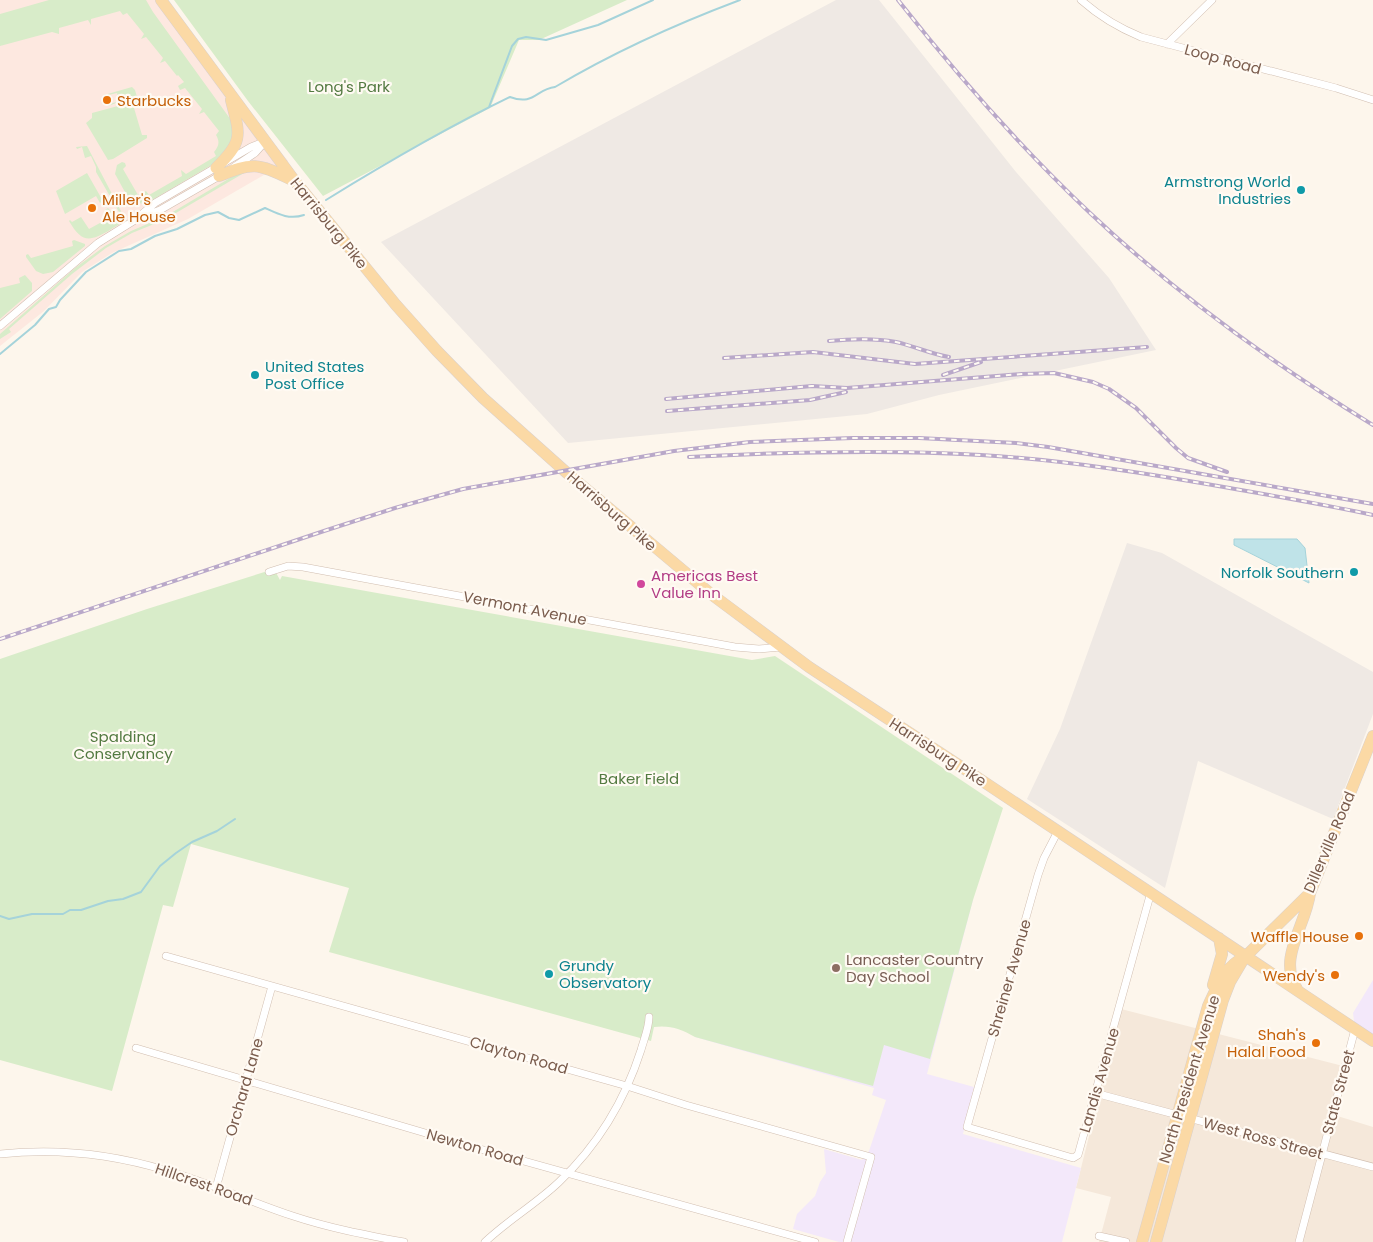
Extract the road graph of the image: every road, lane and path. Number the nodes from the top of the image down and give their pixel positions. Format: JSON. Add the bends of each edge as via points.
{"nodes":[{"id":1,"x":161,"y":0,"type":"edge"},
{"id":2,"x":1081,"y":0,"type":"edge"},
{"id":3,"x":1212,"y":0,"type":"edge"},
{"id":4,"x":1166,"y":44,"type":"junction"},
{"id":5,"x":229,"y":93,"type":"junction"},
{"id":6,"x":1373,"y":100,"type":"edge"},
{"id":7,"x":264,"y":142,"type":"junction"},
{"id":8,"x":217,"y":172,"type":"junction"},
{"id":9,"x":294,"y":180,"type":"junction"},
{"id":10,"x":0,"y":326,"type":"edge"},
{"id":11,"x":269,"y":572,"type":"dead end"},
{"id":12,"x":781,"y":646,"type":"junction"},
{"id":13,"x":1373,"y":736,"type":"edge"},
{"id":14,"x":1058,"y":831,"type":"junction"},
{"id":15,"x":1151,"y":892,"type":"junction"},
{"id":16,"x":1310,"y":893,"type":"junction"},
{"id":17,"x":1220,"y":938,"type":"junction"},
{"id":18,"x":166,"y":956,"type":"dead end"},
{"id":19,"x":1246,"y":956,"type":"junction"},
{"id":20,"x":272,"y":986,"type":"junction"},
{"id":21,"x":1298,"y":991,"type":"junction"},
{"id":22,"x":1208,"y":1006,"type":"junction"},
{"id":23,"x":649,"y":1017,"type":"dead end"},
{"id":24,"x":1355,"y":1029,"type":"junction"},
{"id":25,"x":1373,"y":1041,"type":"edge"},
{"id":26,"x":136,"y":1048,"type":"dead end"},
{"id":27,"x":246,"y":1081,"type":"junction"},
{"id":28,"x":627,"y":1086,"type":"junction"},
{"id":29,"x":1095,"y":1093,"type":"junction"},
{"id":30,"x":1177,"y":1115,"type":"junction"},
{"id":31,"x":1190,"y":1118,"type":"junction"},
{"id":32,"x":967,"y":1127,"type":"joint"},
{"id":33,"x":1322,"y":1153,"type":"junction"},
{"id":34,"x":0,"y":1154,"type":"edge"},
{"id":35,"x":1373,"y":1167,"type":"edge"},
{"id":36,"x":568,"y":1173,"type":"junction"},
{"id":37,"x":216,"y":1188,"type":"junction"},
{"id":38,"x":1099,"y":1236,"type":"dead end"},
{"id":39,"x":404,"y":1242,"type":"edge"},
{"id":40,"x":484,"y":1242,"type":"edge"},
{"id":41,"x":815,"y":1242,"type":"edge"},
{"id":42,"x":847,"y":1242,"type":"edge"},
{"id":43,"x":1126,"y":1242,"type":"edge"},
{"id":44,"x":1142,"y":1242,"type":"edge"},
{"id":45,"x":1156,"y":1242,"type":"edge"},
{"id":46,"x":1299,"y":1242,"type":"edge"}],
"edges":[{"from":1,"to":5,"type":"main road","name":"Harrisburg Pike"},
{"from":2,"to":4,"type":"street","name":"Loop Road","via":[[1116,25]]},
{"from":3,"to":4,"type":"street"},
{"from":4,"to":6,"type":"street","name":"Loop Road"},
{"from":5,"to":7,"type":"main road","name":"Harrisburg Pike"},
{"from":5,"to":8,"type":"main road","via":[[238,136],[234,148]]},
{"from":7,"to":8,"type":"street","via":[[254,153]]},
{"from":7,"to":9,"type":"main road","name":"Harrisburg Pike"},
{"from":8,"to":9,"type":"main road","via":[[250,165]]},
{"from":8,"to":10,"type":"street","via":[[155,202],[135,220],[77,259]]},
{"from":9,"to":12,"type":"main road","name":"Harrisburg Pike","via":[[396,305],[483,398],[673,563]]},
{"from":11,"to":12,"type":"street","name":"Vermont Avenue","via":[[288,566],[303,567],[721,644],[759,649]]},
{"from":12,"to":14,"type":"main road","name":"Harrisburg Pike"},
{"from":13,"to":16,"type":"main road","name":"Dillerville Road"},
{"from":14,"to":15,"type":"main road","name":"Harrisburg Pike"},
{"from":14,"to":32,"type":"street","name":"Shreiner Avenue","via":[[1038,875]]},
{"from":15,"to":17,"type":"main road","name":"Harrisburg Pike"},
{"from":15,"to":29,"type":"street","name":"Landis Avenue"},
{"from":16,"to":19,"type":"main road","name":"Dillerville Road"},
{"from":16,"to":21,"type":"main road","via":[[1308,909],[1289,963],[1291,978]]},
{"from":17,"to":19,"type":"main road","name":"Harrisburg Pike"},
{"from":17,"to":22,"type":"main road","via":[[1222,954]]},
{"from":18,"to":20,"type":"street","name":"Clayton Road"},
{"from":19,"to":21,"type":"main road","name":"Harrisburg Pike"},
{"from":19,"to":22,"type":"main road","name":"North President Avenue","via":[[1234,961]]},
{"from":19,"to":31,"type":"main road","name":"North President Avenue","via":[[1226,991]]},
{"from":20,"to":27,"type":"street","name":"Orchard Lane"},
{"from":20,"to":28,"type":"street","name":"Clayton Road"},
{"from":21,"to":24,"type":"main road","name":"Harrisburg Pike"},
{"from":22,"to":30,"type":"main road","name":"North President Avenue"},
{"from":23,"to":28,"type":"street"},
{"from":24,"to":25,"type":"main road","name":"Harrisburg Pike"},
{"from":24,"to":33,"type":"street","name":"State Street"},
{"from":26,"to":27,"type":"street","name":"Newton Road"},
{"from":27,"to":36,"type":"street","name":"Newton Road"},
{"from":27,"to":37,"type":"street","name":"Orchard Lane"},
{"from":28,"to":36,"type":"street","via":[[606,1125]]},
{"from":28,"to":42,"type":"street","name":"Clayton Road","via":[[871,1157]]},
{"from":29,"to":30,"type":"street","name":"West Ross Street"},
{"from":29,"to":32,"type":"street","name":"Landis Avenue","via":[[1076,1157]]},
{"from":30,"to":31,"type":"street","name":"West Ross Street"},
{"from":30,"to":44,"type":"main road","name":"North President Avenue"},
{"from":31,"to":33,"type":"street","name":"West Ross Street"},
{"from":31,"to":45,"type":"main road","name":"North President Avenue"},
{"from":33,"to":35,"type":"street","name":"West Ross Street"},
{"from":33,"to":46,"type":"street","name":"State Street"},
{"from":34,"to":37,"type":"street","name":"Hillcrest Road","via":[[66,1152],[116,1158],[166,1170]]},
{"from":36,"to":40,"type":"street"},
{"from":36,"to":41,"type":"street","name":"Newton Road"},
{"from":37,"to":39,"type":"street","name":"Hillcrest Road","via":[[317,1224]]},
{"from":38,"to":43,"type":"street"}]}
